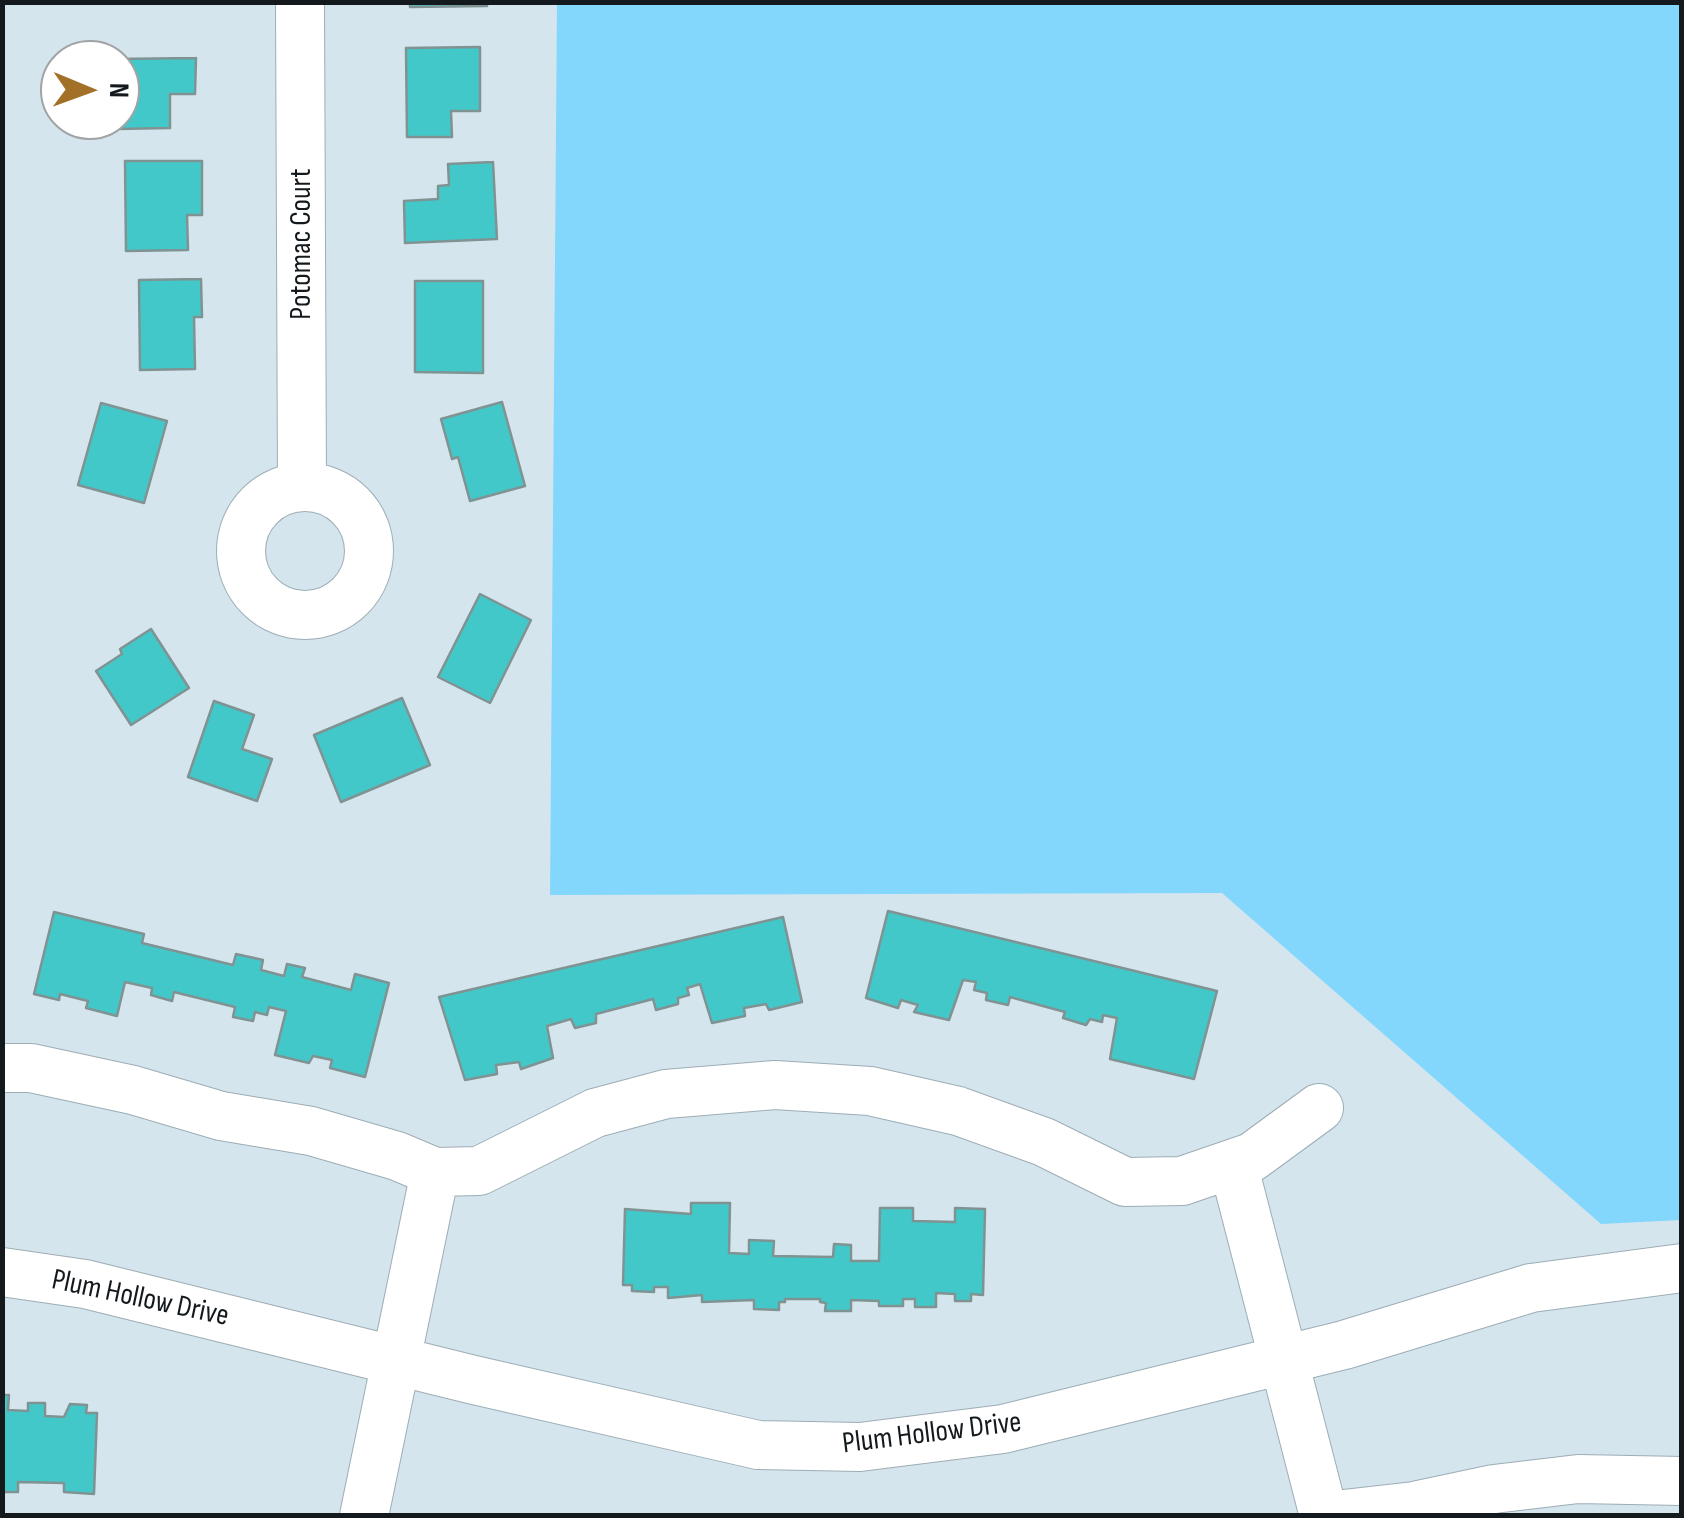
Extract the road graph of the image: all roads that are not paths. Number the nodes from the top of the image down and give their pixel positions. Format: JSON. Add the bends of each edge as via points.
{"nodes":[{"id":1,"x":300,"y":2,"type":"edge"},
{"id":2,"x":302,"y":486,"type":"dead end"},
{"id":3,"x":2,"y":1068,"type":"edge"},
{"id":4,"x":1319,"y":1108,"type":"dead end"},
{"id":5,"x":1233,"y":1164,"type":"junction"},
{"id":6,"x":435,"y":1172,"type":"junction"},
{"id":7,"x":1682,"y":1268,"type":"edge"},
{"id":8,"x":2,"y":1272,"type":"edge"},
{"id":9,"x":397,"y":1360,"type":"junction"},
{"id":10,"x":1284,"y":1360,"type":"junction"},
{"id":11,"x":1682,"y":1481,"type":"edge"},
{"id":12,"x":364,"y":1516,"type":"edge"},
{"id":13,"x":1325,"y":1516,"type":"edge"}],
"edges":[{"from":1,"to":2,"type":"street","name":"Potomac Court"},
{"from":3,"to":6,"type":"street","via":[[31,1068],[312,1132]]},
{"from":4,"to":5,"type":"street"},
{"from":5,"to":6,"type":"street","via":[[1182,1181],[1124,1182],[1044,1142],[958,1111],[870,1091],[775,1085],[666,1094],[595,1114],[478,1171]]},
{"from":5,"to":10,"type":"street"},
{"from":6,"to":9,"type":"street"},
{"from":7,"to":10,"type":"street","name":"Plum Hollow Drive","via":[[1531,1288]]},
{"from":8,"to":9,"type":"street","name":"Plum Hollow Drive","via":[[84,1284]]},
{"from":9,"to":10,"type":"street","name":"Plum Hollow Drive","via":[[758,1445],[860,1448],[1003,1429]]},
{"from":9,"to":12,"type":"street"},
{"from":10,"to":13,"type":"street"},
{"from":11,"to":13,"type":"street","via":[[1578,1479]]}]}
